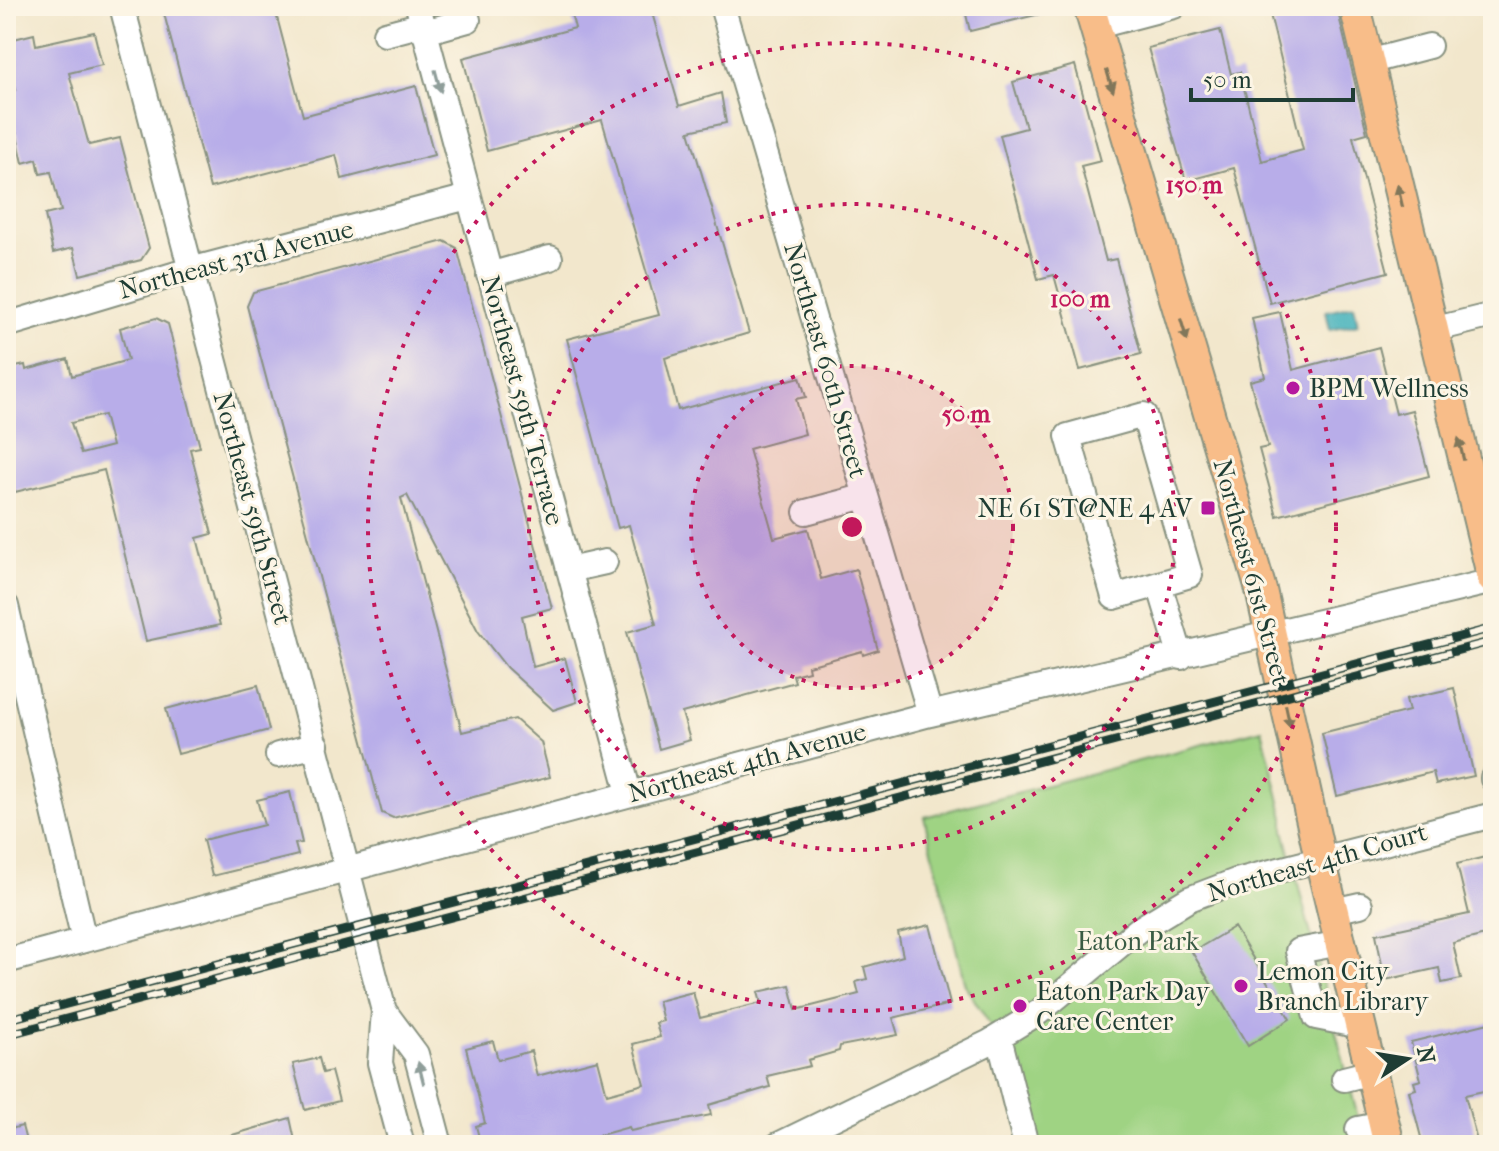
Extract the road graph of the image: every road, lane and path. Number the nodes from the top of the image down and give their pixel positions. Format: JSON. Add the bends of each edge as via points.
{"nodes":[{"id":1,"x":722,"y":6,"type":"edge"},
{"id":2,"x":1174,"y":6,"type":"edge"},
{"id":3,"x":1355,"y":6,"type":"edge"},
{"id":4,"x":129,"y":8,"type":"edge"},
{"id":5,"x":1091,"y":17,"type":"edge"},
{"id":6,"x":468,"y":20,"type":"dead end"},
{"id":7,"x":422,"y":21,"type":"edge"},
{"id":8,"x":385,"y":34,"type":"dead end"},
{"id":9,"x":1429,"y":46,"type":"dead end"},
{"id":10,"x":1368,"y":62,"type":"junction"},
{"id":11,"x":468,"y":197,"type":"junction"},
{"id":12,"x":550,"y":258,"type":"dead end"},
{"id":13,"x":190,"y":270,"type":"junction"},
{"id":14,"x":489,"y":275,"type":"junction"},
{"id":15,"x":1493,"y":315,"type":"edge"},
{"id":16,"x":6,"y":325,"type":"edge"},
{"id":17,"x":1432,"y":330,"type":"junction"},
{"id":18,"x":866,"y":496,"type":"junction"},
{"id":19,"x":806,"y":512,"type":"dead end"},
{"id":20,"x":605,"y":562,"type":"dead end"},
{"id":21,"x":569,"y":570,"type":"junction"},
{"id":22,"x":1493,"y":580,"type":"edge"},
{"id":23,"x":1159,"y":584,"type":"junction"},
{"id":24,"x":6,"y":606,"type":"edge"},
{"id":25,"x":1272,"y":636,"type":"junction"},
{"id":26,"x":1181,"y":657,"type":"junction"},
{"id":27,"x":930,"y":714,"type":"junction"},
{"id":28,"x":316,"y":745,"type":"junction"},
{"id":29,"x":278,"y":755,"type":"dead end"},
{"id":30,"x":629,"y":793,"type":"junction"},
{"id":31,"x":1493,"y":815,"type":"edge"},
{"id":32,"x":1320,"y":858,"type":"junction"},
{"id":33,"x":349,"y":868,"type":"junction"},
{"id":34,"x":84,"y":940,"type":"junction"},
{"id":35,"x":1341,"y":943,"type":"junction"},
{"id":36,"x":6,"y":961,"type":"edge"},
{"id":37,"x":384,"y":1011,"type":"junction"},
{"id":38,"x":1361,"y":1026,"type":"junction"},
{"id":39,"x":999,"y":1037,"type":"junction"},
{"id":40,"x":1377,"y":1133,"type":"edge"},
{"id":41,"x":402,"y":1145,"type":"edge"},
{"id":42,"x":440,"y":1145,"type":"edge"},
{"id":43,"x":778,"y":1145,"type":"edge"},
{"id":44,"x":1026,"y":1145,"type":"edge"}],
"edges":[{"from":1,"to":18,"type":"street","name":"Northeast 60th Street"},
{"from":2,"to":5,"type":"street"},
{"from":3,"to":10,"type":"main road"},
{"from":4,"to":13,"type":"street","name":"Northeast 59th Street"},
{"from":5,"to":25,"type":"main road","name":"Northeast 61st Street","one_way":true},
{"from":6,"to":7,"type":"street"},
{"from":7,"to":8,"type":"street"},
{"from":7,"to":11,"type":"street","name":"Northeast 59th Terrace","one_way":true},
{"from":9,"to":10,"type":"street"},
{"from":17,"to":10,"type":"main road","one_way":true},
{"from":11,"to":13,"type":"street","name":"Northeast 3rd Avenue"},
{"from":11,"to":14,"type":"street","name":"Northeast 59th Terrace"},
{"from":12,"to":14,"type":"street"},
{"from":13,"to":16,"type":"street","name":"Northeast 3rd Avenue"},
{"from":13,"to":28,"type":"street","name":"Northeast 59th Street"},
{"from":14,"to":21,"type":"street","name":"Northeast 59th Terrace"},
{"from":15,"to":17,"type":"street"},
{"from":22,"to":17,"type":"main road","one_way":true},
{"from":18,"to":19,"type":"street"},
{"from":18,"to":27,"type":"street","name":"Northeast 60th Street"},
{"from":20,"to":21,"type":"street"},
{"from":21,"to":30,"type":"street","name":"Northeast 59th Terrace"},
{"from":22,"to":25,"type":"street","name":"Northeast 4th Avenue"},
{"from":23,"to":23,"type":"street","via":[[1190,575],[1144,415],[1068,436],[1114,597]]},
{"from":23,"to":26,"type":"street"},
{"from":24,"to":34,"type":"street"},
{"from":25,"to":26,"type":"street","name":"Northeast 4th Avenue"},
{"from":25,"to":32,"type":"main road","name":"Northeast 61st Street","one_way":true},
{"from":26,"to":27,"type":"street","name":"Northeast 4th Avenue"},
{"from":27,"to":30,"type":"street","name":"Northeast 4th Avenue"},
{"from":28,"to":29,"type":"street"},
{"from":28,"to":33,"type":"street","name":"Northeast 59th Street"},
{"from":30,"to":33,"type":"street","name":"Northeast 4th Avenue"},
{"from":31,"to":32,"type":"street","name":"Northeast 4th Court"},
{"from":32,"to":35,"type":"main road","name":"Northeast 61st Street","via":[[1347,908]]},
{"from":32,"to":39,"type":"street","name":"Northeast 4th Court","via":[[1189,899],[1124,939],[1039,1012]]},
{"from":33,"to":34,"type":"street","name":"Northeast 4th Avenue"},
{"from":33,"to":37,"type":"street","name":"Northeast 59th Street"},
{"from":34,"to":36,"type":"street","name":"Northeast 4th Avenue"},
{"from":35,"to":38,"type":"main road","name":"Northeast 61st Street"},
{"from":35,"to":38,"type":"street","via":[[1298,951],[1316,1017]]},
{"from":37,"to":41,"type":"street","name":"Northeast 59th Street","via":[[380,1063]]},
{"from":42,"to":37,"type":"street","name":"Northeast 59th Street","one_way":true,"via":[[416,1054]]},
{"from":38,"to":40,"type":"main road","name":"Northeast 61st Street","via":[[1358,1076]]},
{"from":39,"to":43,"type":"street","name":"Northeast 4th Court"},
{"from":39,"to":44,"type":"street"}]}
